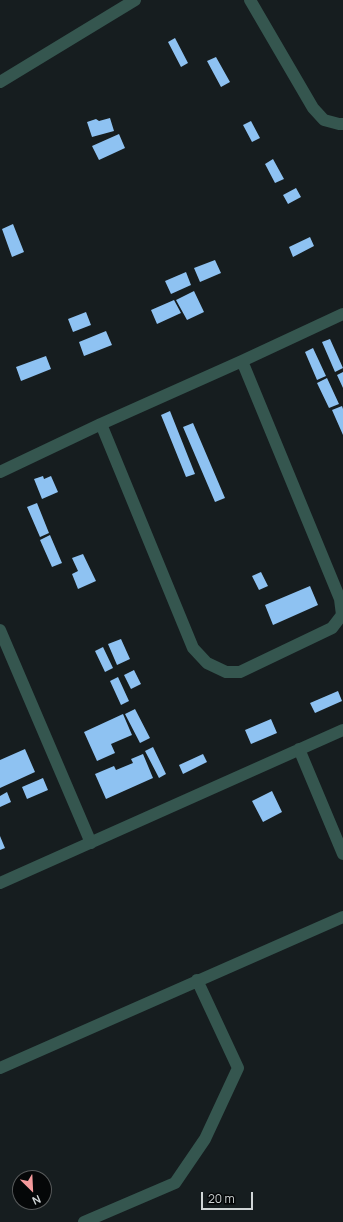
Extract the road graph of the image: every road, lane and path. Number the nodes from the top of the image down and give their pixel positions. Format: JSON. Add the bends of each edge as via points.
{"nodes":[{"id":1,"x":135,"y":0,"type":"edge"},
{"id":2,"x":250,"y":0,"type":"edge"},
{"id":3,"x":0,"y":82,"type":"edge"},
{"id":4,"x":343,"y":124,"type":"edge"},
{"id":5,"x":343,"y":314,"type":"edge"},
{"id":6,"x":242,"y":361,"type":"junction"},
{"id":7,"x":101,"y":424,"type":"junction"},
{"id":8,"x":0,"y":472,"type":"edge"},
{"id":9,"x":0,"y":630,"type":"edge"},
{"id":10,"x":343,"y":730,"type":"edge"},
{"id":11,"x":299,"y":749,"type":"junction"},
{"id":12,"x":90,"y":842,"type":"junction"},
{"id":13,"x":343,"y":854,"type":"edge"},
{"id":14,"x":0,"y":884,"type":"edge"},
{"id":15,"x":343,"y":917,"type":"edge"},
{"id":16,"x":197,"y":980,"type":"junction"},
{"id":17,"x":0,"y":1068,"type":"edge"},
{"id":18,"x":84,"y":1222,"type":"edge"}],
"edges":[{"from":1,"to":3,"type":"street"},
{"from":2,"to":4,"type":"street","via":[[314,108],[324,120]]},
{"from":5,"to":6,"type":"street"},
{"from":6,"to":7,"type":"street"},
{"from":6,"to":7,"type":"street","via":[[340,599],[342,615],[332,628],[240,672],[226,672],[207,663],[193,648]]},
{"from":7,"to":8,"type":"street"},
{"from":9,"to":12,"type":"street"},
{"from":10,"to":11,"type":"street"},
{"from":11,"to":12,"type":"street"},
{"from":11,"to":13,"type":"street"},
{"from":12,"to":14,"type":"street"},
{"from":15,"to":16,"type":"street"},
{"from":16,"to":17,"type":"street"},
{"from":16,"to":18,"type":"street","via":[[238,1068],[205,1138],[175,1183]]}]}
